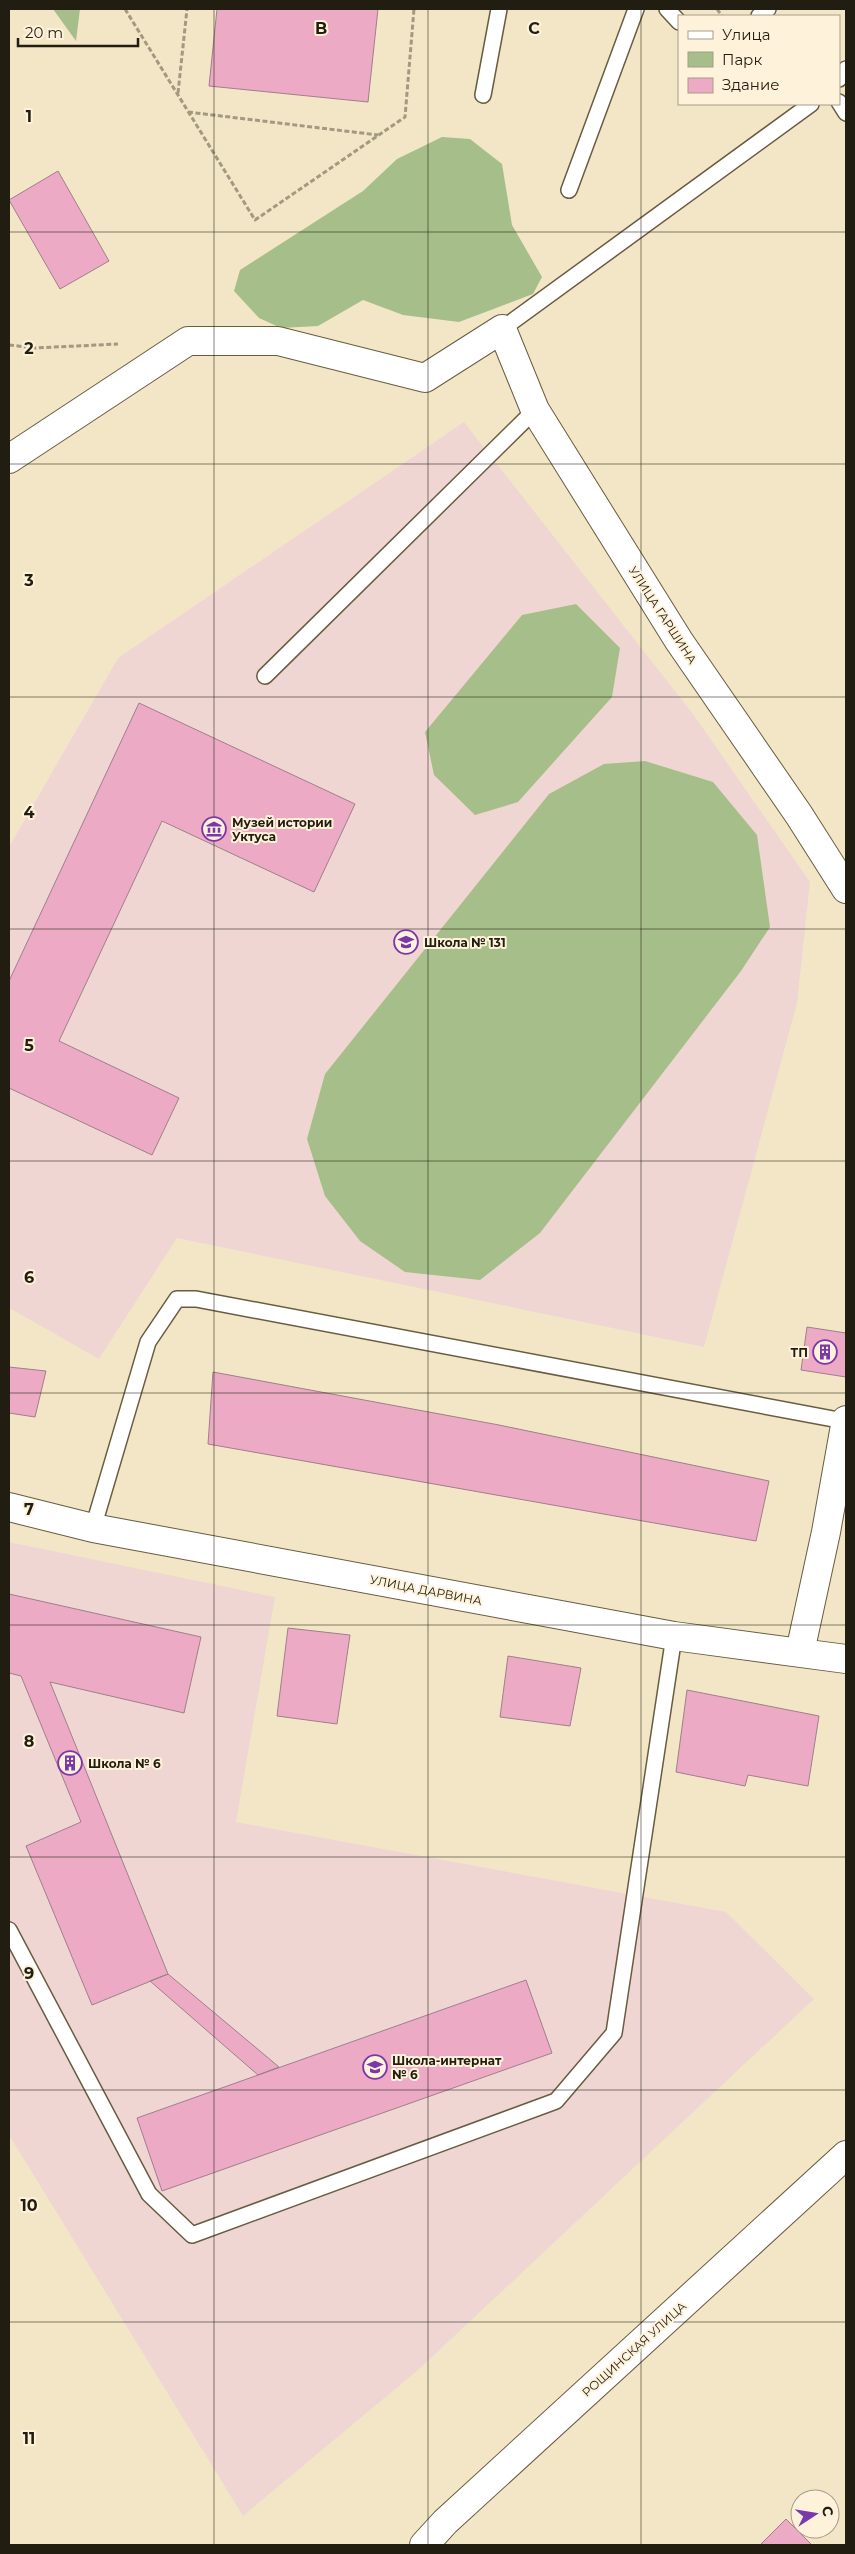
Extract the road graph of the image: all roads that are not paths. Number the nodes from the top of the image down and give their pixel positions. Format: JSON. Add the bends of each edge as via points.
{"nodes":[{"id":1,"x":498,"y":9,"type":"edge"},
{"id":2,"x":636,"y":9,"type":"edge"},
{"id":3,"x":666,"y":9,"type":"edge"},
{"id":4,"x":678,"y":21,"type":"edge"},
{"id":5,"x":483,"y":95,"type":"dead end"},
{"id":6,"x":810,"y":105,"type":"edge"},
{"id":7,"x":569,"y":190,"type":"dead end"},
{"id":8,"x":502,"y":329,"type":"junction"},
{"id":9,"x":535,"y":410,"type":"junction"},
{"id":10,"x":9,"y":459,"type":"edge"},
{"id":11,"x":265,"y":676,"type":"dead end"},
{"id":12,"x":846,"y":888,"type":"edge"},
{"id":13,"x":845,"y":1421,"type":"edge"},
{"id":14,"x":9,"y":1508,"type":"edge"},
{"id":15,"x":93,"y":1528,"type":"junction"},
{"id":16,"x":674,"y":1636,"type":"junction"},
{"id":17,"x":800,"y":1652,"type":"junction"},
{"id":18,"x":846,"y":1658,"type":"edge"},
{"id":19,"x":9,"y":1930,"type":"edge"},
{"id":20,"x":846,"y":2155,"type":"edge"},
{"id":21,"x":424,"y":2545,"type":"edge"}],
"edges":[{"from":1,"to":5,"type":"lane"},
{"from":2,"to":7,"type":"lane"},
{"from":3,"to":4,"type":"lane"},
{"from":6,"to":8,"type":"lane"},
{"from":8,"to":9,"type":"street","name":"УЛИЦА ГАРШИНА"},
{"from":8,"to":10,"type":"street","via":[[425,378],[278,341],[188,342]]},
{"from":9,"to":11,"type":"lane"},
{"from":9,"to":12,"type":"street","name":"УЛИЦА ГАРШИНА","via":[[679,641],[799,814]]},
{"from":13,"to":15,"type":"lane","via":[[196,1299],[177,1299],[148,1342]]},
{"from":13,"to":17,"type":"street","via":[[826,1532]]},
{"from":14,"to":15,"type":"street","name":"УЛИЦА ДАРВИНА"},
{"from":15,"to":16,"type":"street","name":"УЛИЦА ДАРВИНА"},
{"from":16,"to":17,"type":"street","name":"УЛИЦА ДАРВИНА"},
{"from":16,"to":19,"type":"lane","via":[[614,2033],[556,2102],[192,2235],[149,2194]]},
{"from":17,"to":18,"type":"street","name":"УЛИЦА ДАРВИНА"},
{"from":20,"to":21,"type":"street","name":"РОЩИНСКАЯ УЛИЦА"}]}
